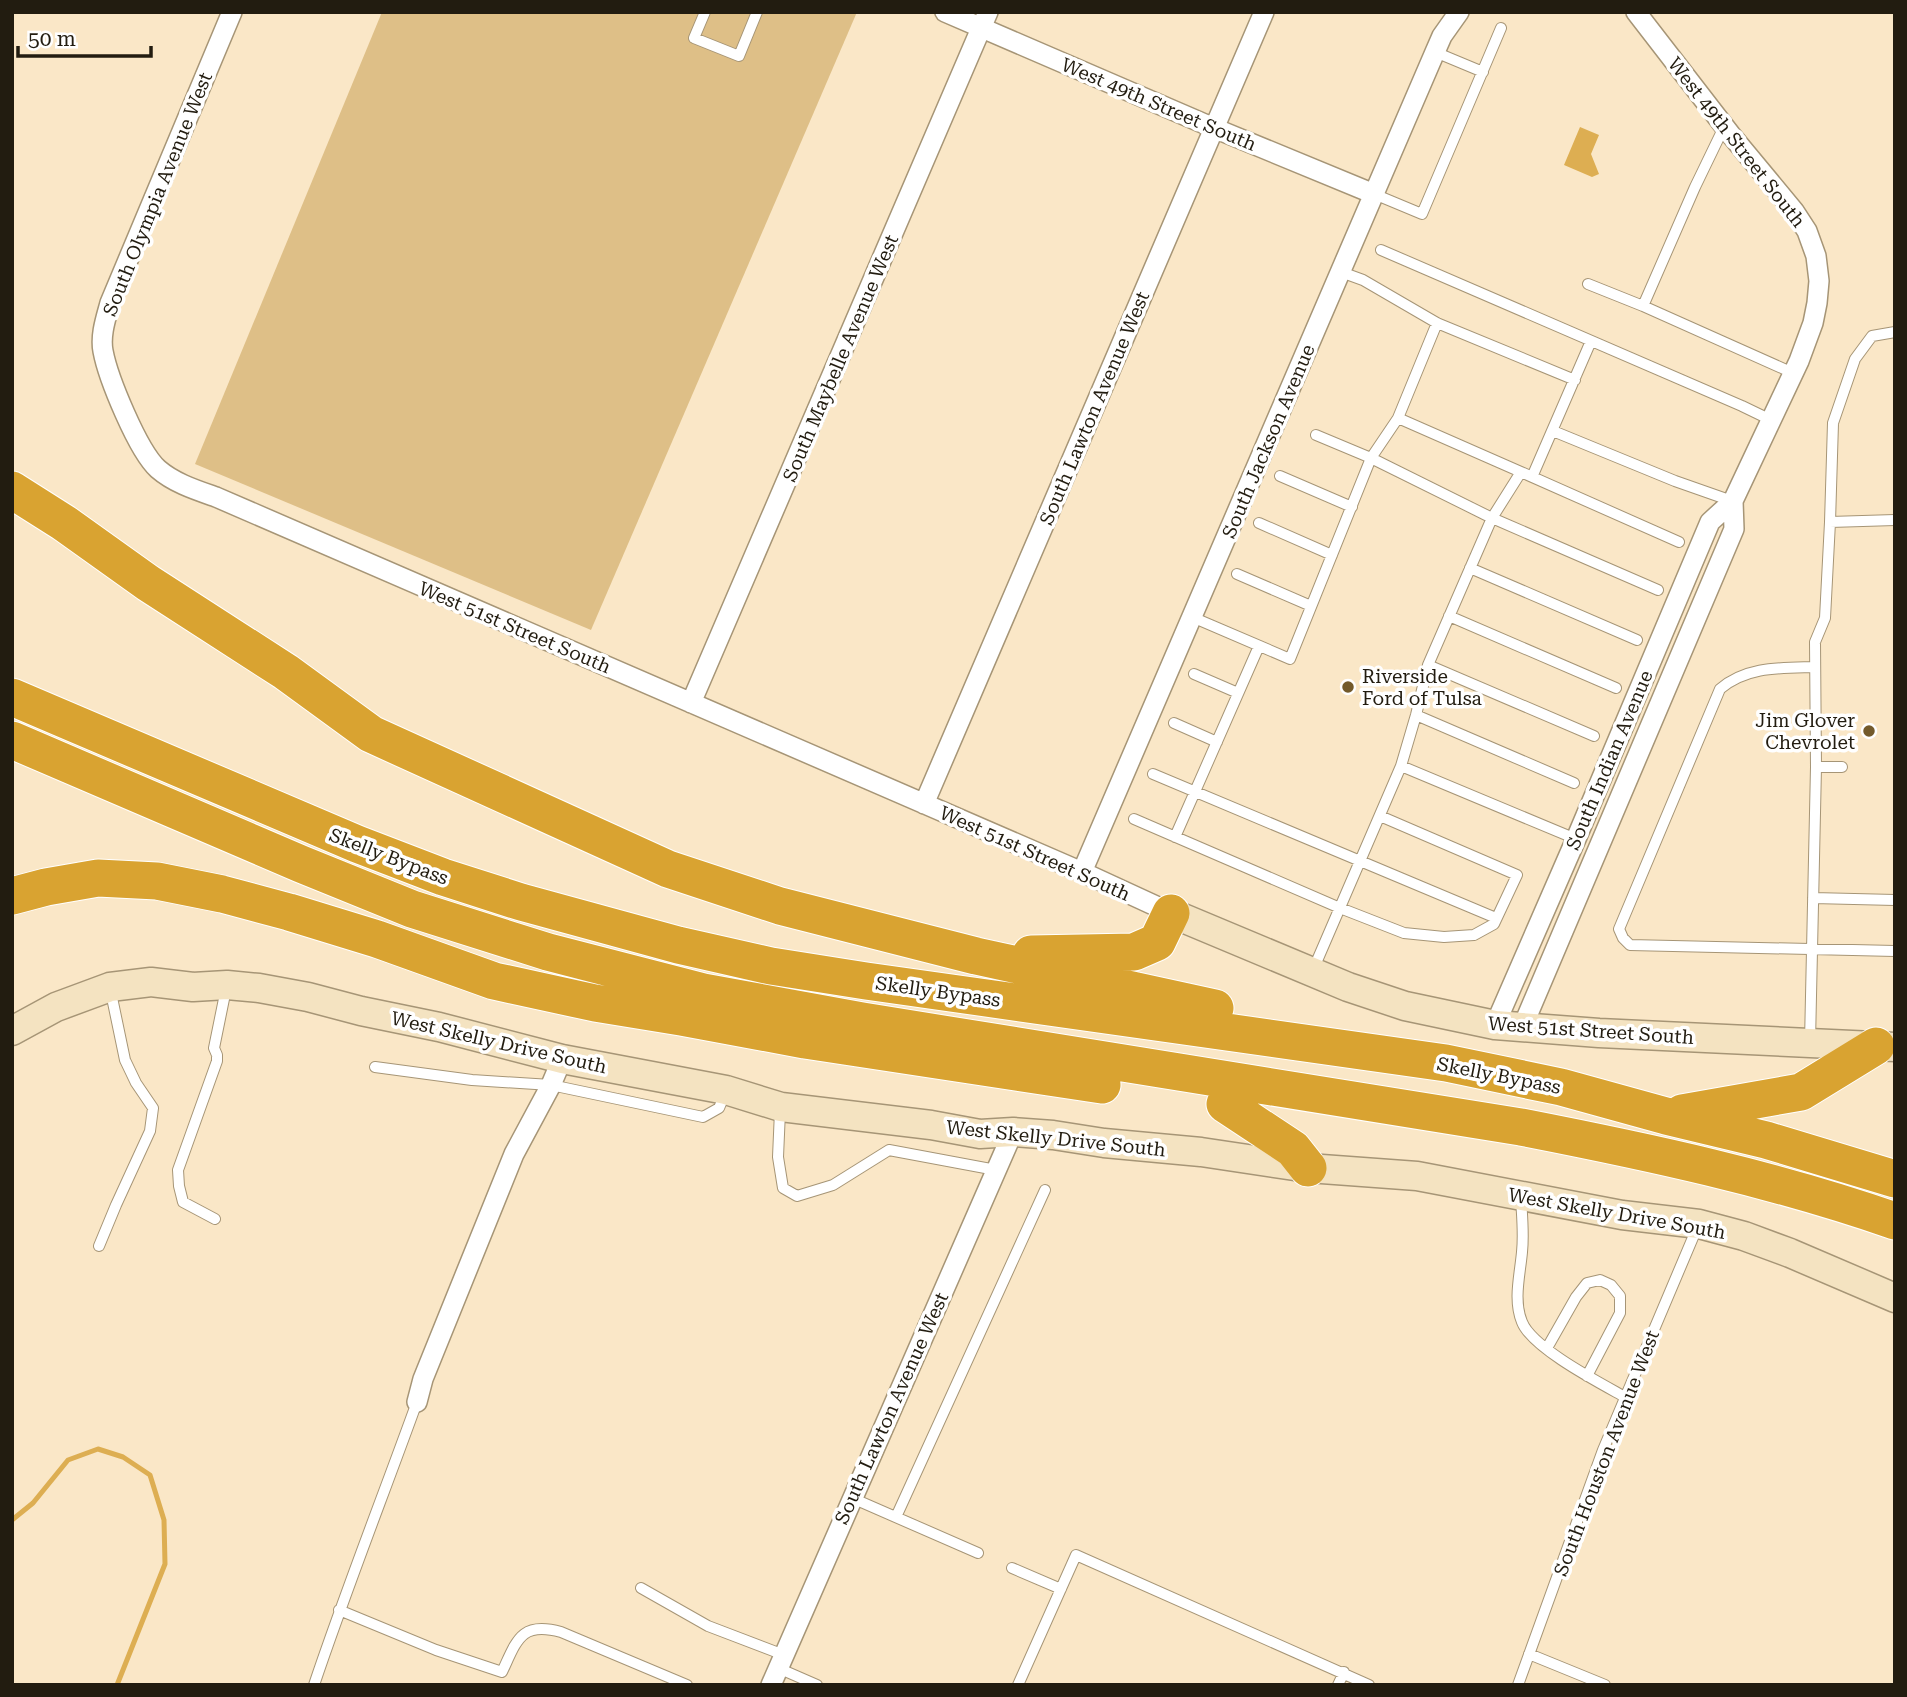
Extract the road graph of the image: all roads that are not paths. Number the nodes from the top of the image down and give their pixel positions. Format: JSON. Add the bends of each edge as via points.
{"nodes":[{"id":1,"x":232,"y":12,"type":"edge"},
{"id":2,"x":705,"y":12,"type":"edge"},
{"id":3,"x":757,"y":12,"type":"edge"},
{"id":4,"x":945,"y":12,"type":"edge"},
{"id":5,"x":1264,"y":12,"type":"edge"},
{"id":6,"x":1459,"y":12,"type":"edge"},
{"id":7,"x":1636,"y":12,"type":"edge"},
{"id":8,"x":985,"y":20,"type":"edge"},
{"id":9,"x":1501,"y":28,"type":"dead end"},
{"id":10,"x":1435,"y":52,"type":"junction"},
{"id":11,"x":1483,"y":72,"type":"junction"},
{"id":12,"x":1724,"y":127,"type":"junction"},
{"id":13,"x":1214,"y":128,"type":"junction"},
{"id":14,"x":1374,"y":194,"type":"junction"},
{"id":15,"x":1381,"y":250,"type":"dead end"},
{"id":16,"x":1341,"y":272,"type":"junction"},
{"id":17,"x":1819,"y":281,"type":"joint"},
{"id":18,"x":1588,"y":284,"type":"dead end"},
{"id":19,"x":1643,"y":306,"type":"junction"},
{"id":20,"x":1437,"y":323,"type":"junction"},
{"id":21,"x":1895,"y":332,"type":"edge"},
{"id":22,"x":1591,"y":341,"type":"junction"},
{"id":23,"x":1793,"y":373,"type":"junction"},
{"id":24,"x":1575,"y":380,"type":"junction"},
{"id":25,"x":1398,"y":418,"type":"junction"},
{"id":26,"x":1771,"y":420,"type":"junction"},
{"id":27,"x":1553,"y":431,"type":"junction"},
{"id":28,"x":1316,"y":435,"type":"dead end"},
{"id":29,"x":1371,"y":458,"type":"junction"},
{"id":30,"x":1521,"y":472,"type":"junction"},
{"id":31,"x":1280,"y":475,"type":"dead end"},
{"id":32,"x":1532,"y":477,"type":"junction"},
{"id":33,"x":12,"y":490,"type":"edge"},
{"id":34,"x":216,"y":498,"type":"joint"},
{"id":35,"x":1733,"y":501,"type":"junction"},
{"id":36,"x":1352,"y":507,"type":"junction"},
{"id":37,"x":1492,"y":518,"type":"junction"},
{"id":38,"x":1895,"y":520,"type":"edge"},
{"id":39,"x":1830,"y":522,"type":"junction"},
{"id":40,"x":1259,"y":523,"type":"dead end"},
{"id":41,"x":1679,"y":542,"type":"dead end"},
{"id":42,"x":1332,"y":555,"type":"junction"},
{"id":43,"x":1470,"y":568,"type":"junction"},
{"id":44,"x":1237,"y":574,"type":"dead end"},
{"id":45,"x":1658,"y":590,"type":"dead end"},
{"id":46,"x":1311,"y":606,"type":"junction"},
{"id":47,"x":1449,"y":616,"type":"junction"},
{"id":48,"x":1192,"y":617,"type":"junction"},
{"id":49,"x":1637,"y":640,"type":"dead end"},
{"id":50,"x":1259,"y":646,"type":"junction"},
{"id":51,"x":1428,"y":665,"type":"junction"},
{"id":52,"x":1815,"y":667,"type":"junction"},
{"id":53,"x":1194,"y":674,"type":"dead end"},
{"id":54,"x":1616,"y":688,"type":"dead end"},
{"id":55,"x":1238,"y":693,"type":"junction"},
{"id":56,"x":12,"y":696,"type":"edge"},
{"id":57,"x":691,"y":704,"type":"junction"},
{"id":58,"x":1416,"y":715,"type":"junction"},
{"id":59,"x":1174,"y":723,"type":"dead end"},
{"id":60,"x":1594,"y":736,"type":"dead end"},
{"id":61,"x":12,"y":740,"type":"edge"},
{"id":62,"x":1217,"y":742,"type":"junction"},
{"id":63,"x":1401,"y":766,"type":"junction"},
{"id":64,"x":1816,"y":767,"type":"junction"},
{"id":65,"x":1842,"y":767,"type":"dead end"},
{"id":66,"x":1153,"y":775,"type":"dead end"},
{"id":67,"x":1574,"y":783,"type":"dead end"},
{"id":68,"x":1195,"y":792,"type":"junction"},
{"id":69,"x":924,"y":804,"type":"junction"},
{"id":70,"x":1380,"y":816,"type":"junction"},
{"id":71,"x":1134,"y":819,"type":"dead end"},
{"id":72,"x":1175,"y":837,"type":"junction"},
{"id":73,"x":1576,"y":839,"type":"junction"},
{"id":74,"x":1598,"y":849,"type":"junction"},
{"id":75,"x":1361,"y":861,"type":"junction"},
{"id":76,"x":1082,"y":872,"type":"junction"},
{"id":77,"x":12,"y":896,"type":"edge"},
{"id":78,"x":1813,"y":898,"type":"junction"},
{"id":79,"x":1895,"y":900,"type":"edge"},
{"id":80,"x":1340,"y":908,"type":"junction"},
{"id":81,"x":1171,"y":913,"type":"junction"},
{"id":82,"x":1496,"y":918,"type":"junction"},
{"id":83,"x":1812,"y":949,"type":"junction"},
{"id":84,"x":1895,"y":951,"type":"edge"},
{"id":85,"x":976,"y":956,"type":"junction"},
{"id":86,"x":1312,"y":973,"type":"junction"},
{"id":87,"x":226,"y":985,"type":"junction"},
{"id":88,"x":110,"y":988,"type":"junction"},
{"id":89,"x":1494,"y":1025,"type":"junction"},
{"id":90,"x":1522,"y":1028,"type":"junction"},
{"id":91,"x":12,"y":1031,"type":"edge"},
{"id":92,"x":1811,"y":1043,"type":"junction"},
{"id":93,"x":1885,"y":1046,"type":"edge"},
{"id":94,"x":562,"y":1059,"type":"junction"},
{"id":95,"x":1446,"y":1063,"type":"junction"},
{"id":96,"x":375,"y":1067,"type":"dead end"},
{"id":97,"x":551,"y":1085,"type":"junction"},
{"id":98,"x":726,"y":1090,"type":"junction"},
{"id":99,"x":1225,"y":1104,"type":"junction"},
{"id":100,"x":780,"y":1107,"type":"junction"},
{"id":101,"x":1667,"y":1116,"type":"junction"},
{"id":102,"x":1521,"y":1127,"type":"junction"},
{"id":103,"x":1013,"y":1132,"type":"junction"},
{"id":104,"x":1308,"y":1168,"type":"junction"},
{"id":105,"x":996,"y":1170,"type":"junction"},
{"id":106,"x":1895,"y":1179,"type":"edge"},
{"id":107,"x":1045,"y":1191,"type":"dead end"},
{"id":108,"x":1521,"y":1197,"type":"junction"},
{"id":109,"x":215,"y":1219,"type":"dead end"},
{"id":110,"x":1895,"y":1221,"type":"edge"},
{"id":111,"x":1699,"y":1224,"type":"junction"},
{"id":112,"x":99,"y":1246,"type":"dead end"},
{"id":113,"x":1895,"y":1298,"type":"edge"},
{"id":114,"x":1547,"y":1348,"type":"junction"},
{"id":115,"x":1587,"y":1376,"type":"junction"},
{"id":116,"x":1625,"y":1397,"type":"junction"},
{"id":117,"x":418,"y":1402,"type":"joint"},
{"id":118,"x":852,"y":1498,"type":"junction"},
{"id":119,"x":896,"y":1517,"type":"junction"},
{"id":120,"x":978,"y":1553,"type":"dead end"},
{"id":121,"x":1012,"y":1568,"type":"dead end"},
{"id":122,"x":641,"y":1588,"type":"dead end"},
{"id":123,"x":1061,"y":1589,"type":"junction"},
{"id":124,"x":339,"y":1610,"type":"junction"},
{"id":125,"x":1529,"y":1654,"type":"junction"},
{"id":126,"x":778,"y":1669,"type":"edge"},
{"id":127,"x":1343,"y":1672,"type":"junction"},
{"id":128,"x":314,"y":1685,"type":"edge"},
{"id":129,"x":687,"y":1685,"type":"edge"},
{"id":130,"x":817,"y":1685,"type":"edge"},
{"id":131,"x":1018,"y":1685,"type":"edge"},
{"id":132,"x":1338,"y":1685,"type":"edge"},
{"id":133,"x":1369,"y":1685,"type":"edge"},
{"id":134,"x":1518,"y":1685,"type":"edge"},
{"id":135,"x":1605,"y":1685,"type":"edge"}],
"edges":[{"from":1,"to":34,"type":"street","name":"South Olympia Avenue West","via":[[110,303],[102,350],[145,455],[177,482]]},
{"from":2,"to":3,"type":"lane","via":[[694,38],[739,56]]},
{"from":4,"to":8,"type":"street","name":"West 49th Street South"},
{"from":5,"to":13,"type":"street","name":"South Lawton Avenue West"},
{"from":6,"to":10,"type":"street","name":"South Jackson Avenue"},
{"from":7,"to":12,"type":"street","name":"West 49th Street South"},
{"from":8,"to":13,"type":"street","name":"West 49th Street South"},
{"from":8,"to":57,"type":"street","name":"South Maybelle Avenue West"},
{"from":9,"to":11,"type":"lane"},
{"from":10,"to":11,"type":"lane"},
{"from":10,"to":14,"type":"street","name":"South Jackson Avenue"},
{"from":11,"to":14,"type":"lane","via":[[1422,214]]},
{"from":12,"to":17,"type":"street","name":"West 49th Street South","via":[[1807,231]]},
{"from":12,"to":19,"type":"lane"},
{"from":13,"to":14,"type":"street","name":"West 49th Street South"},
{"from":13,"to":69,"type":"street","name":"South Lawton Avenue West"},
{"from":14,"to":16,"type":"street","name":"South Jackson Avenue"},
{"from":15,"to":22,"type":"lane"},
{"from":16,"to":20,"type":"lane"},
{"from":16,"to":48,"type":"street","name":"South Jackson Avenue"},
{"from":17,"to":23,"type":"street","name":"South Indian Avenue","via":[[1813,323]]},
{"from":18,"to":19,"type":"lane"},
{"from":19,"to":23,"type":"lane"},
{"from":20,"to":24,"type":"lane"},
{"from":20,"to":25,"type":"lane"},
{"from":21,"to":39,"type":"lane","via":[[1872,336],[1855,359],[1833,423]]},
{"from":22,"to":24,"type":"lane"},
{"from":22,"to":26,"type":"lane"},
{"from":23,"to":26,"type":"street","name":"South Indian Avenue"},
{"from":24,"to":27,"type":"lane"},
{"from":25,"to":29,"type":"lane"},
{"from":25,"to":30,"type":"lane"},
{"from":26,"to":35,"type":"street","name":"South Indian Avenue"},
{"from":27,"to":32,"type":"lane"},
{"from":27,"to":35,"type":"lane"},
{"from":28,"to":29,"type":"lane"},
{"from":29,"to":36,"type":"lane"},
{"from":29,"to":37,"type":"lane"},
{"from":30,"to":32,"type":"lane"},
{"from":30,"to":37,"type":"lane"},
{"from":31,"to":36,"type":"lane"},
{"from":32,"to":41,"type":"lane"},
{"from":33,"to":85,"type":"highway","via":[[371,734],[656,863],[780,906]]},
{"from":34,"to":57,"type":"street","name":"West 51st Street South"},
{"from":35,"to":73,"type":"street","name":"South Indian Avenue","via":[[1710,522]]},
{"from":35,"to":74,"type":"street","name":"South Indian Avenue","via":[[1734,529]]},
{"from":36,"to":42,"type":"lane"},
{"from":37,"to":43,"type":"lane"},
{"from":37,"to":45,"type":"lane"},
{"from":38,"to":39,"type":"lane"},
{"from":39,"to":52,"type":"lane","via":[[1825,618],[1815,642]]},
{"from":40,"to":42,"type":"lane"},
{"from":42,"to":46,"type":"lane"},
{"from":43,"to":47,"type":"lane"},
{"from":43,"to":49,"type":"lane"},
{"from":44,"to":46,"type":"lane"},
{"from":46,"to":50,"type":"lane","via":[[1290,659]]},
{"from":47,"to":51,"type":"lane"},
{"from":47,"to":54,"type":"lane"},
{"from":48,"to":50,"type":"lane"},
{"from":48,"to":76,"type":"street","name":"South Jackson Avenue"},
{"from":50,"to":55,"type":"lane"},
{"from":51,"to":58,"type":"lane"},
{"from":51,"to":60,"type":"lane"},
{"from":52,"to":64,"type":"lane"},
{"from":52,"to":83,"type":"lane","via":[[1768,668],[1731,679],[1720,689],[1619,929],[1630,945]]},
{"from":53,"to":55,"type":"lane"},
{"from":55,"to":62,"type":"lane"},
{"from":56,"to":95,"type":"highway","name":"Skelly Bypass","via":[[431,872],[678,945],[866,981]]},
{"from":57,"to":69,"type":"street","name":"West 51st Street South"},
{"from":58,"to":63,"type":"lane"},
{"from":58,"to":67,"type":"lane"},
{"from":59,"to":62,"type":"lane"},
{"from":61,"to":102,"type":"highway","name":"Skelly Bypass","via":[[412,909],[548,952],[703,992]]},
{"from":62,"to":68,"type":"lane"},
{"from":63,"to":70,"type":"lane"},
{"from":63,"to":73,"type":"lane"},
{"from":64,"to":65,"type":"lane"},
{"from":64,"to":78,"type":"lane"},
{"from":66,"to":68,"type":"lane"},
{"from":68,"to":72,"type":"lane"},
{"from":68,"to":75,"type":"lane"},
{"from":69,"to":76,"type":"street","name":"West 51st Street South"},
{"from":70,"to":75,"type":"lane"},
{"from":70,"to":82,"type":"lane","via":[[1517,875]]},
{"from":71,"to":72,"type":"lane"},
{"from":72,"to":80,"type":"lane"},
{"from":73,"to":74,"type":"street"},
{"from":73,"to":89,"type":"street","name":"South Indian Avenue"},
{"from":74,"to":90,"type":"street","name":"South Indian Avenue"},
{"from":75,"to":80,"type":"lane"},
{"from":75,"to":82,"type":"lane"},
{"from":76,"to":81,"type":"street","name":"West 51st Street South"},
{"from":77,"to":99,"type":"highway","via":[[98,878],[157,881],[278,909],[494,981],[595,1003]]},
{"from":78,"to":79,"type":"lane"},
{"from":78,"to":83,"type":"lane"},
{"from":80,"to":82,"type":"lane","via":[[1404,933],[1444,937],[1474,935],[1494,924]]},
{"from":80,"to":86,"type":"lane"},
{"from":81,"to":85,"type":"highway","via":[[1157,942],[1134,952]]},
{"from":81,"to":86,"type":"street","name":"West 51st Street South"},
{"from":83,"to":84,"type":"lane"},
{"from":83,"to":92,"type":"lane"},
{"from":85,"to":95,"type":"highway"},
{"from":86,"to":89,"type":"street","name":"West 51st Street South","via":[[1405,1006]]},
{"from":87,"to":88,"type":"street","name":"West Skelly Drive South","via":[[151,982]]},
{"from":87,"to":94,"type":"street","name":"West Skelly Drive South","via":[[308,997]]},
{"from":87,"to":109,"type":"lane","via":[[214,1048],[217,1061],[178,1170],[183,1202]]},
{"from":88,"to":91,"type":"street","name":"West Skelly Drive South","via":[[55,1007]]},
{"from":88,"to":112,"type":"lane","via":[[125,1060],[153,1108],[150,1131]]},
{"from":89,"to":90,"type":"street","name":"West 51st Street South"},
{"from":90,"to":92,"type":"street","name":"West 51st Street South"},
{"from":92,"to":93,"type":"street","name":"West 51st Street South"},
{"from":93,"to":101,"type":"highway","via":[[1801,1092]]},
{"from":94,"to":97,"type":"street"},
{"from":94,"to":98,"type":"street","name":"West Skelly Drive South"},
{"from":95,"to":101,"type":"highway","name":"Skelly Bypass","via":[[1562,1087]]},
{"from":96,"to":97,"type":"lane"},
{"from":97,"to":98,"type":"lane","via":[[703,1117],[719,1108]]},
{"from":97,"to":117,"type":"street","via":[[514,1154]]},
{"from":98,"to":100,"type":"street","name":"West Skelly Drive South"},
{"from":99,"to":102,"type":"highway"},
{"from":99,"to":104,"type":"highway","via":[[1293,1149]]},
{"from":100,"to":103,"type":"street","name":"West Skelly Drive South","via":[[980,1134]]},
{"from":100,"to":105,"type":"lane","via":[[778,1157],[783,1188],[797,1196],[834,1185],[889,1150]]},
{"from":101,"to":106,"type":"highway","name":"Skelly Bypass"},
{"from":102,"to":110,"type":"highway","name":"Skelly Bypass","via":[[1730,1171]]},
{"from":103,"to":104,"type":"street","name":"West Skelly Drive South"},
{"from":103,"to":105,"type":"street","name":"South Lawton Avenue West"},
{"from":104,"to":108,"type":"street","name":"West Skelly Drive South","via":[[1417,1177]]},
{"from":105,"to":118,"type":"street","name":"South Lawton Avenue West"},
{"from":107,"to":119,"type":"lane"},
{"from":108,"to":111,"type":"street","name":"West Skelly Drive South"},
{"from":108,"to":114,"type":"lane","via":[[1519,1311],[1532,1337]]},
{"from":111,"to":113,"type":"street","name":"West Skelly Drive South","via":[[1755,1240]]},
{"from":111,"to":116,"type":"lane","name":"South Houston Avenue West"},
{"from":114,"to":115,"type":"lane"},
{"from":114,"to":115,"type":"lane","via":[[1587,1283],[1600,1280],[1611,1285],[1620,1296],[1620,1313]]},
{"from":115,"to":116,"type":"lane"},
{"from":116,"to":125,"type":"lane","name":"South Houston Avenue West"},
{"from":117,"to":124,"type":"lane"},
{"from":118,"to":119,"type":"lane"},
{"from":118,"to":126,"type":"street","name":"South Lawton Avenue West"},
{"from":119,"to":120,"type":"lane"},
{"from":121,"to":123,"type":"lane"},
{"from":122,"to":126,"type":"lane"},
{"from":123,"to":127,"type":"lane","via":[[1076,1555]]},
{"from":123,"to":131,"type":"lane"},
{"from":124,"to":128,"type":"lane"},
{"from":124,"to":129,"type":"lane","via":[[502,1672],[516,1641],[528,1630],[545,1628]]},
{"from":125,"to":134,"type":"lane","name":"South Houston Avenue West"},
{"from":125,"to":135,"type":"lane"},
{"from":126,"to":130,"type":"lane"},
{"from":127,"to":132,"type":"lane"},
{"from":127,"to":133,"type":"lane"}]}
